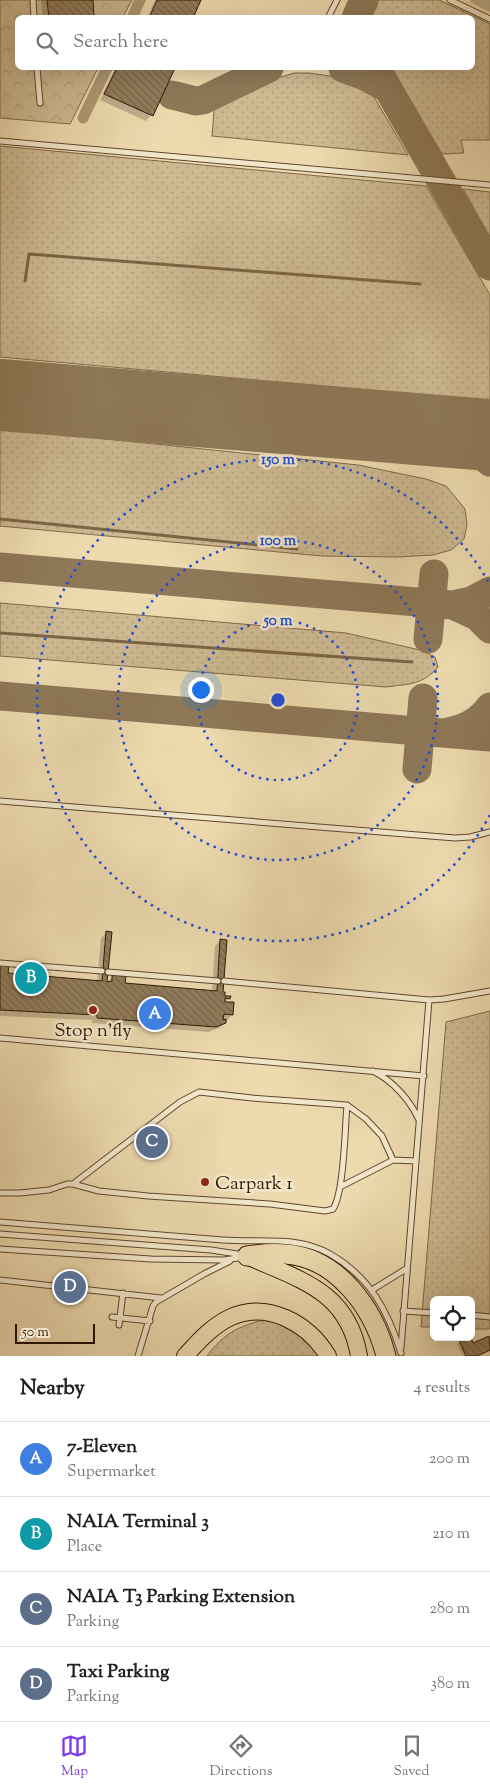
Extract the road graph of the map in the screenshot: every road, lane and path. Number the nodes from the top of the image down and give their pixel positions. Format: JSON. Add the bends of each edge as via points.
{"nodes":[{"id":1,"x":33,"y":0,"type":"edge"},
{"id":2,"x":337,"y":0,"type":"edge"},
{"id":3,"x":450,"y":0,"type":"edge"},
{"id":4,"x":34,"y":15,"type":"edge"},
{"id":5,"x":330,"y":15,"type":"edge"},
{"id":6,"x":490,"y":19,"type":"edge"},
{"id":7,"x":37,"y":70,"type":"edge"},
{"id":8,"x":40,"y":103,"type":"dead end"},
{"id":9,"x":0,"y":141,"type":"edge"},
{"id":10,"x":490,"y":185,"type":"edge"},
{"id":11,"x":0,"y":801,"type":"edge"},
{"id":12,"x":490,"y":832,"type":"edge"},
{"id":13,"x":0,"y":963,"type":"edge"},
{"id":14,"x":218,"y":981,"type":"dead end"},
{"id":15,"x":224,"y":982,"type":"dead end"},
{"id":16,"x":490,"y":992,"type":"edge"},
{"id":17,"x":429,"y":1000,"type":"junction"},
{"id":18,"x":0,"y":1038,"type":"edge"},
{"id":19,"x":370,"y":1070,"type":"junction"},
{"id":20,"x":424,"y":1076,"type":"junction"},
{"id":21,"x":347,"y":1105,"type":"junction"},
{"id":22,"x":420,"y":1122,"type":"junction"},
{"id":23,"x":393,"y":1160,"type":"junction"},
{"id":24,"x":416,"y":1161,"type":"junction"},
{"id":25,"x":73,"y":1184,"type":"junction"},
{"id":26,"x":340,"y":1187,"type":"junction"},
{"id":27,"x":0,"y":1193,"type":"edge"},
{"id":28,"x":0,"y":1222,"type":"edge"},
{"id":29,"x":0,"y":1234,"type":"edge"},
{"id":30,"x":0,"y":1249,"type":"edge"},
{"id":31,"x":241,"y":1257,"type":"junction"},
{"id":32,"x":406,"y":1269,"type":"junction"},
{"id":33,"x":0,"y":1280,"type":"edge"},
{"id":34,"x":372,"y":1290,"type":"junction"},
{"id":35,"x":123,"y":1293,"type":"junction"},
{"id":36,"x":161,"y":1298,"type":"junction"},
{"id":37,"x":403,"y":1311,"type":"junction"},
{"id":38,"x":430,"y":1313,"type":"edge"},
{"id":39,"x":475,"y":1316,"type":"edge"},
{"id":40,"x":112,"y":1317,"type":"dead end"},
{"id":41,"x":490,"y":1317,"type":"edge"},
{"id":42,"x":120,"y":1318,"type":"junction"},
{"id":43,"x":150,"y":1321,"type":"junction"},
{"id":44,"x":119,"y":1325,"type":"dead end"},
{"id":45,"x":395,"y":1355,"type":"edge"},
{"id":46,"x":138,"y":1356,"type":"edge"},
{"id":47,"x":185,"y":1356,"type":"edge"},
{"id":48,"x":328,"y":1356,"type":"edge"},
{"id":49,"x":360,"y":1356,"type":"edge"}],
"edges":[{"from":1,"to":4,"type":"lane"},
{"from":2,"to":5,"type":"lane"},
{"from":3,"to":6,"type":"lane"},
{"from":7,"to":8,"type":"lane"},
{"from":9,"to":10,"type":"lane"},
{"from":11,"to":12,"type":"lane","via":[[455,838]]},
{"from":13,"to":14,"type":"lane"},
{"from":15,"to":17,"type":"lane"},
{"from":16,"to":17,"type":"lane"},
{"from":17,"to":20,"type":"lane"},
{"from":18,"to":19,"type":"lane"},
{"from":19,"to":20,"type":"lane"},
{"from":19,"to":22,"type":"lane","via":[[404,1095]]},
{"from":20,"to":22,"type":"lane"},
{"from":21,"to":23,"type":"lane","via":[[382,1136]]},
{"from":21,"to":25,"type":"lane","via":[[200,1092],[188,1097]]},
{"from":21,"to":26,"type":"lane"},
{"from":22,"to":24,"type":"lane"},
{"from":23,"to":24,"type":"lane"},
{"from":23,"to":26,"type":"lane"},
{"from":24,"to":32,"type":"lane"},
{"from":25,"to":26,"type":"lane","via":[[99,1191],[325,1211],[333,1209],[337,1203]]},
{"from":25,"to":27,"type":"lane","via":[[49,1190]]},
{"from":28,"to":34,"type":"lane","via":[[308,1244],[330,1254]]},
{"from":29,"to":31,"type":"lane","via":[[211,1250]]},
{"from":30,"to":31,"type":"lane","via":[[112,1257]]},
{"from":31,"to":36,"type":"lane"},
{"from":31,"to":45,"type":"highway","via":[[286,1254],[322,1266],[346,1284],[360,1300],[378,1333]]},
{"from":31,"to":49,"type":"main road","via":[[307,1282],[326,1296],[345,1317]]},
{"from":32,"to":34,"type":"lane"},
{"from":32,"to":37,"type":"lane"},
{"from":33,"to":35,"type":"lane"},
{"from":34,"to":45,"type":"lane","via":[[387,1314]]},
{"from":35,"to":36,"type":"lane"},
{"from":35,"to":42,"type":"lane"},
{"from":36,"to":43,"type":"lane","via":[[153,1306]]},
{"from":37,"to":38,"type":"lane"},
{"from":37,"to":45,"type":"lane"},
{"from":39,"to":41,"type":"lane"},
{"from":40,"to":42,"type":"lane"},
{"from":42,"to":43,"type":"lane"},
{"from":42,"to":44,"type":"lane"},
{"from":43,"to":46,"type":"lane"},
{"from":47,"to":48,"type":"main road","via":[[221,1323],[237,1315],[256,1312],[279,1315],[296,1323]]}]}
